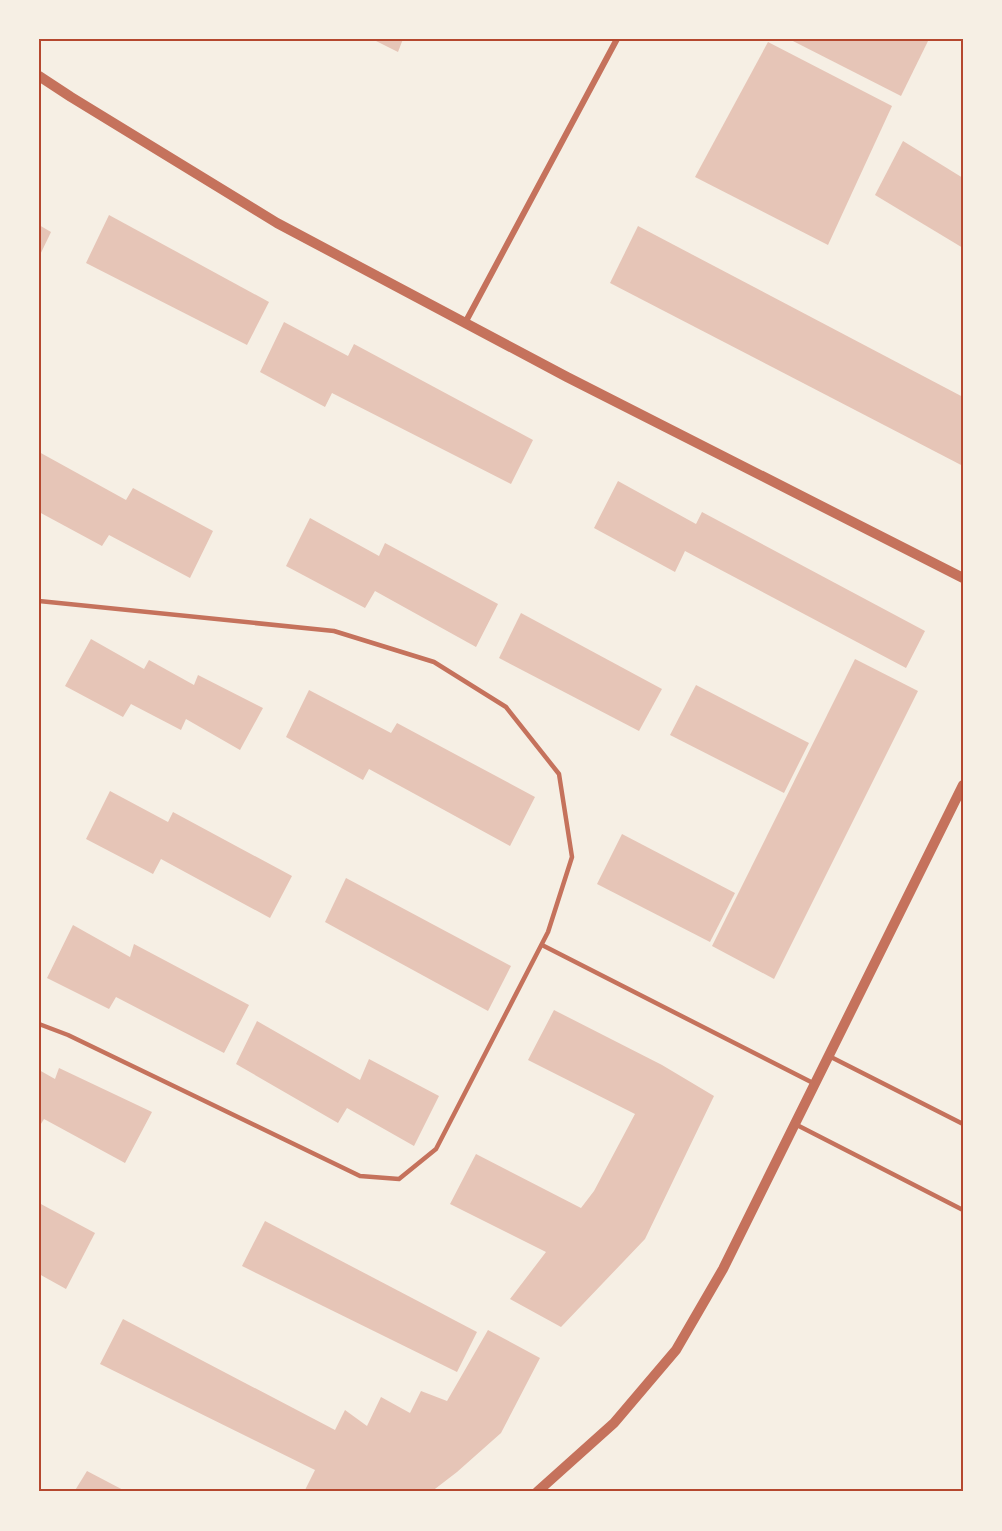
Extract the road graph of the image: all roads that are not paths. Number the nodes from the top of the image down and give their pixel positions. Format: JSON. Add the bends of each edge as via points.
{"nodes":[{"id":1,"x":617,"y":39,"type":"edge"},
{"id":2,"x":39,"y":76,"type":"edge"},
{"id":3,"x":465,"y":323,"type":"junction"},
{"id":4,"x":963,"y":578,"type":"edge"},
{"id":5,"x":39,"y":602,"type":"edge"},
{"id":6,"x":963,"y":785,"type":"edge"},
{"id":7,"x":542,"y":945,"type":"junction"},
{"id":8,"x":39,"y":1024,"type":"edge"},
{"id":9,"x":829,"y":1056,"type":"junction"},
{"id":10,"x":815,"y":1084,"type":"junction"},
{"id":11,"x":795,"y":1124,"type":"junction"},
{"id":12,"x":963,"y":1124,"type":"edge"},
{"id":13,"x":963,"y":1210,"type":"edge"},
{"id":14,"x":537,"y":1492,"type":"edge"}],
"edges":[{"from":1,"to":3,"type":"street"},
{"from":2,"to":3,"type":"street","via":[[277,223]]},
{"from":3,"to":4,"type":"street"},
{"from":5,"to":7,"type":"lane","via":[[334,631],[434,662],[506,707],[559,774],[572,857]]},
{"from":6,"to":9,"type":"street"},
{"from":7,"to":8,"type":"lane","via":[[436,1149],[399,1179],[360,1176]]},
{"from":7,"to":10,"type":"lane"},
{"from":9,"to":10,"type":"street"},
{"from":9,"to":12,"type":"lane"},
{"from":10,"to":11,"type":"street"},
{"from":11,"to":13,"type":"lane"},
{"from":11,"to":14,"type":"street","via":[[723,1269],[676,1350],[614,1423]]}]}
